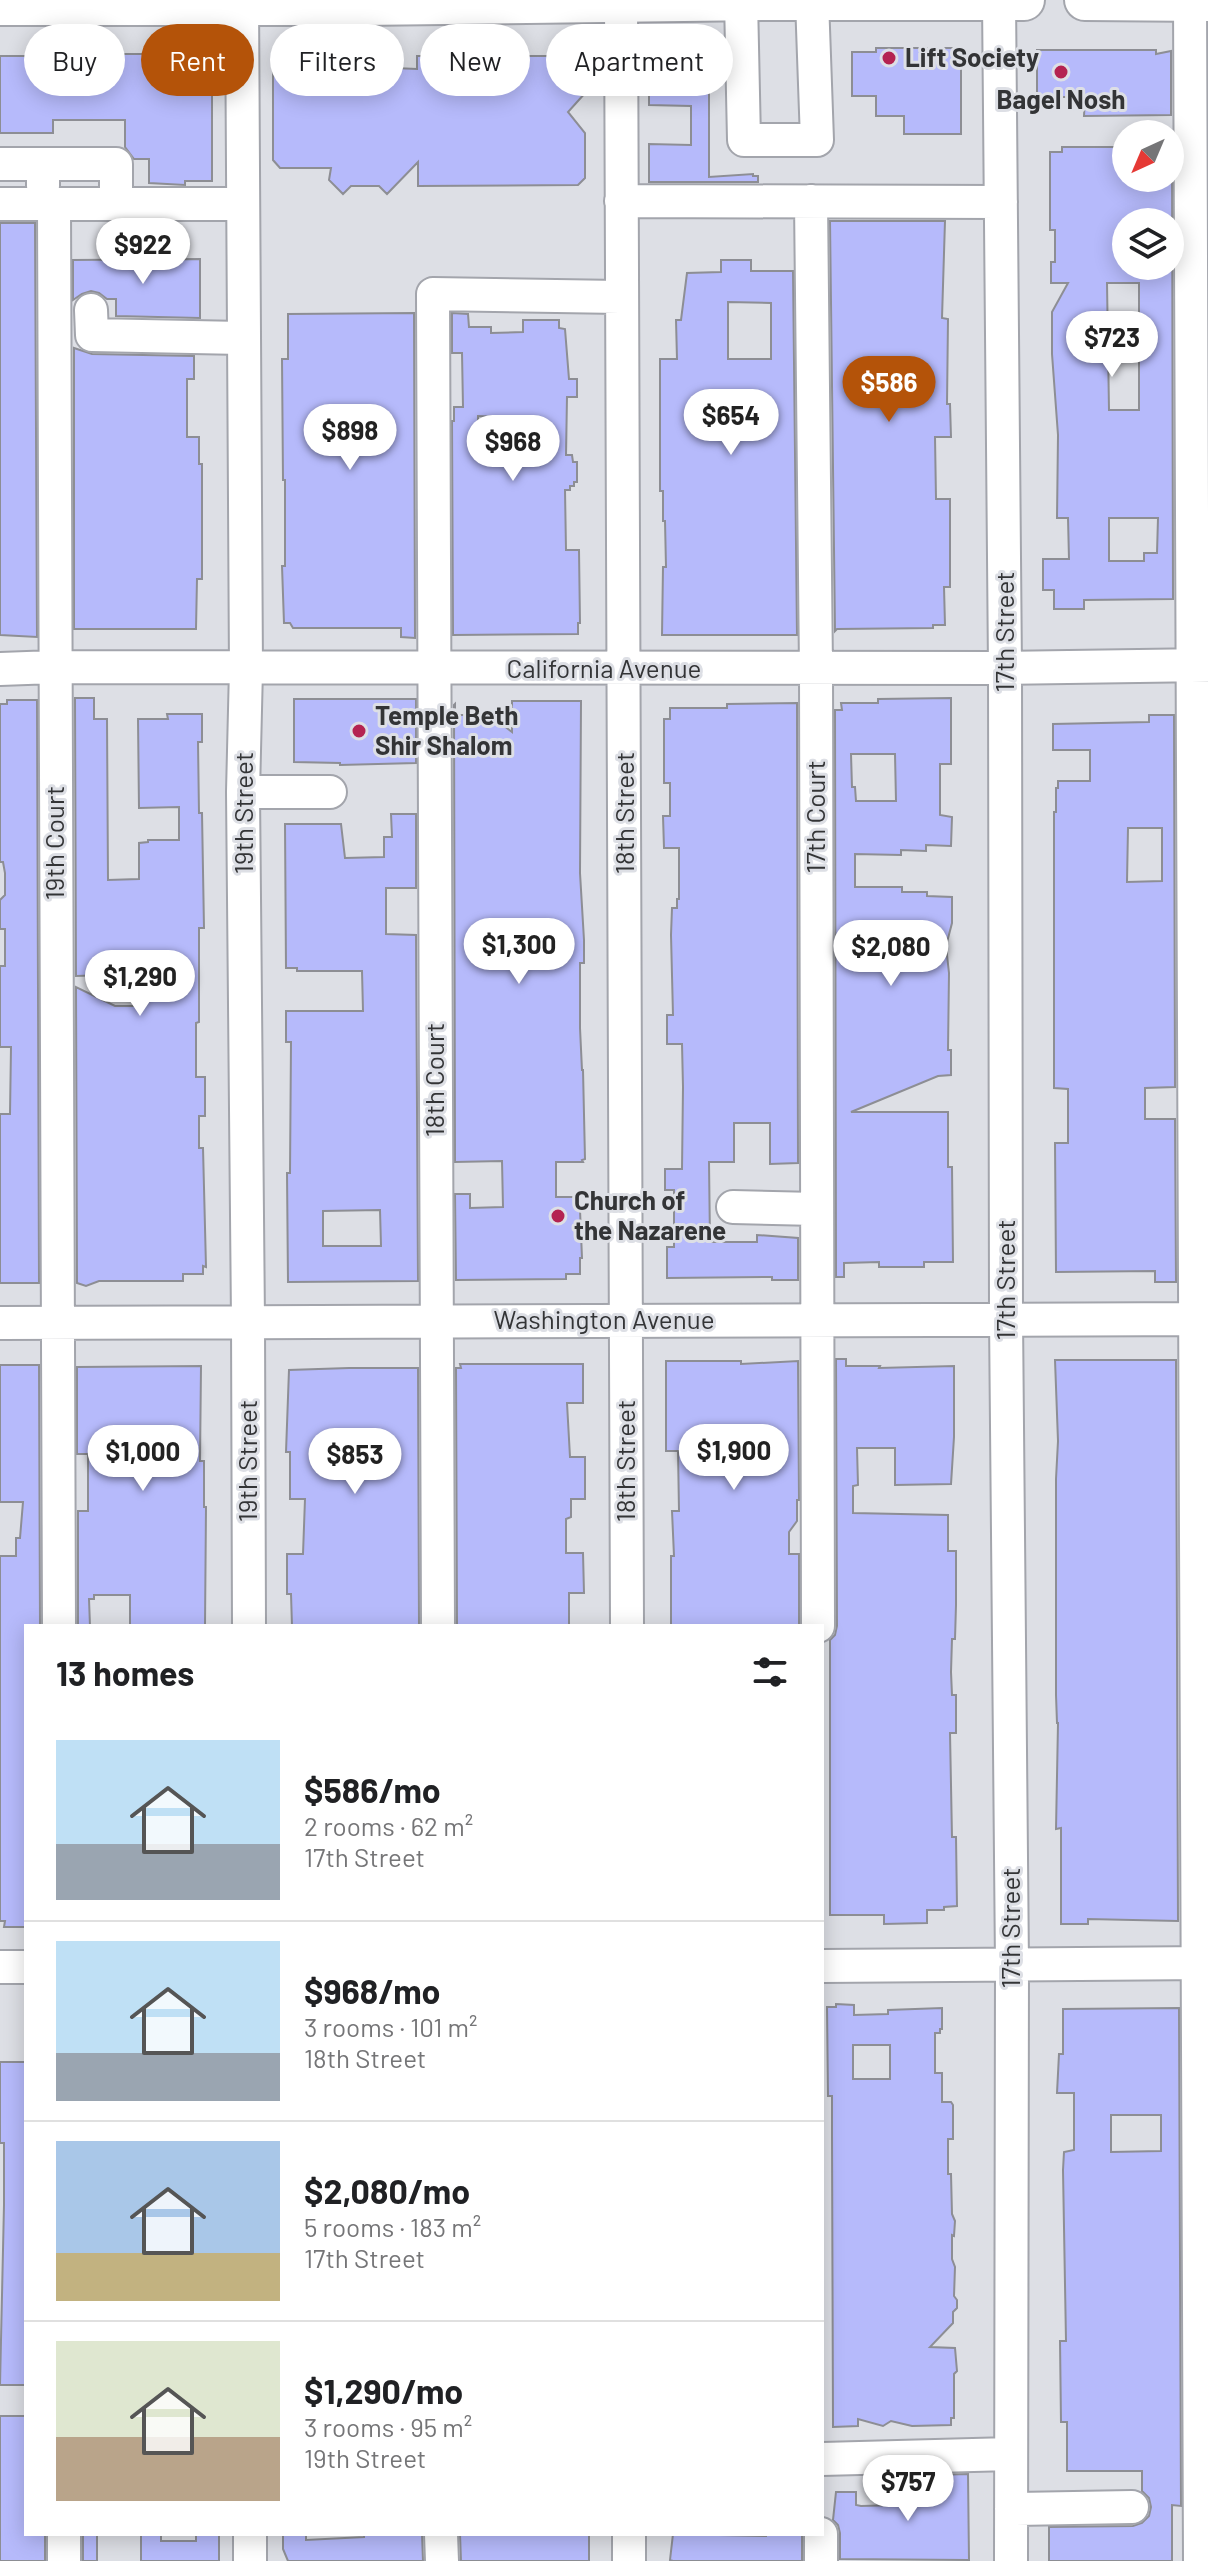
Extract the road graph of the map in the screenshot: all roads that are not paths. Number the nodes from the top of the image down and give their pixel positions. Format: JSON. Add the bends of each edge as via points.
{"nodes":[{"id":1,"x":741,"y":0,"type":"edge"},
{"id":2,"x":812,"y":0,"type":"edge"},
{"id":3,"x":999,"y":0,"type":"edge"},
{"id":4,"x":1024,"y":0,"type":"edge"},
{"id":5,"x":1085,"y":0,"type":"edge"},
{"id":6,"x":1190,"y":0,"type":"edge"},
{"id":7,"x":621,"y":1,"type":"edge"},
{"id":8,"x":1208,"y":1,"type":"edge"},
{"id":9,"x":51,"y":2,"type":"edge"},
{"id":10,"x":431,"y":2,"type":"edge"},
{"id":11,"x":7,"y":3,"type":"edge"},
{"id":12,"x":242,"y":3,"type":"edge"},
{"id":13,"x":0,"y":164,"type":"edge"},
{"id":14,"x":43,"y":164,"type":"junction"},
{"id":15,"x":621,"y":201,"type":"junction"},
{"id":16,"x":811,"y":201,"type":"junction"},
{"id":17,"x":1001,"y":202,"type":"junction"},
{"id":18,"x":0,"y":204,"type":"edge"},
{"id":19,"x":48,"y":204,"type":"junction"},
{"id":20,"x":116,"y":204,"type":"junction"},
{"id":21,"x":242,"y":204,"type":"junction"},
{"id":22,"x":620,"y":297,"type":"junction"},
{"id":23,"x":91,"y":310,"type":"dead end"},
{"id":24,"x":242,"y":338,"type":"junction"},
{"id":25,"x":1200,"y":665,"type":"edge"},
{"id":26,"x":54,"y":667,"type":"junction"},
{"id":27,"x":816,"y":668,"type":"junction"},
{"id":28,"x":1005,"y":668,"type":"junction"},
{"id":29,"x":0,"y":669,"type":"edge"},
{"id":30,"x":246,"y":669,"type":"junction"},
{"id":31,"x":434,"y":669,"type":"junction"},
{"id":32,"x":625,"y":669,"type":"junction"},
{"id":33,"x":243,"y":792,"type":"junction"},
{"id":34,"x":330,"y":792,"type":"dead end"},
{"id":35,"x":733,"y":1207,"type":"dead end"},
{"id":36,"x":816,"y":1209,"type":"junction"},
{"id":37,"x":1006,"y":1318,"type":"junction"},
{"id":38,"x":816,"y":1319,"type":"junction"},
{"id":39,"x":1201,"y":1319,"type":"edge"},
{"id":40,"x":625,"y":1320,"type":"junction"},
{"id":41,"x":248,"y":1321,"type":"junction"},
{"id":42,"x":436,"y":1321,"type":"junction"},
{"id":43,"x":57,"y":1322,"type":"junction"},
{"id":44,"x":0,"y":1323,"type":"edge"},
{"id":45,"x":59,"y":1624,"type":"edge"},
{"id":46,"x":249,"y":1624,"type":"edge"},
{"id":47,"x":438,"y":1624,"type":"edge"},
{"id":48,"x":627,"y":1624,"type":"edge"},
{"id":49,"x":818,"y":1624,"type":"edge"},
{"id":50,"x":1203,"y":1963,"type":"edge"},
{"id":51,"x":1012,"y":1965,"type":"junction"},
{"id":52,"x":824,"y":1966,"type":"edge"},
{"id":53,"x":0,"y":1967,"type":"edge"},
{"id":54,"x":24,"y":1967,"type":"edge"},
{"id":55,"x":1204,"y":2453,"type":"edge"},
{"id":56,"x":1011,"y":2454,"type":"junction"},
{"id":57,"x":824,"y":2459,"type":"edge"},
{"id":58,"x":1132,"y":2507,"type":"dead end"},
{"id":59,"x":1011,"y":2509,"type":"junction"},
{"id":60,"x":64,"y":2536,"type":"edge"},
{"id":61,"x":250,"y":2536,"type":"edge"},
{"id":62,"x":441,"y":2536,"type":"edge"},
{"id":63,"x":629,"y":2536,"type":"edge"},
{"id":64,"x":821,"y":2536,"type":"edge"},
{"id":65,"x":64,"y":2561,"type":"edge"},
{"id":66,"x":250,"y":2561,"type":"edge"},
{"id":67,"x":442,"y":2561,"type":"edge"},
{"id":68,"x":629,"y":2561,"type":"edge"},
{"id":69,"x":821,"y":2561,"type":"edge"},
{"id":70,"x":1011,"y":2561,"type":"edge"},
{"id":71,"x":1200,"y":2561,"type":"edge"}],
"edges":[{"from":1,"to":2,"type":"main road"},
{"from":1,"to":2,"type":"street","via":[[744,140],[817,140]]},
{"from":1,"to":7,"type":"main road"},
{"from":2,"to":3,"type":"main road"},
{"from":3,"to":4,"type":"main road"},
{"from":3,"to":17,"type":"street","name":"17th Street"},
{"from":5,"to":6,"type":"main road"},
{"from":6,"to":8,"type":"main road"},
{"from":6,"to":25,"type":"street"},
{"from":7,"to":10,"type":"main road"},
{"from":7,"to":15,"type":"street","name":"18th Street"},
{"from":9,"to":11,"type":"main road"},
{"from":9,"to":12,"type":"main road"},
{"from":10,"to":12,"type":"main road"},
{"from":12,"to":21,"type":"street","name":"19th Street"},
{"from":13,"to":14,"type":"street"},
{"from":14,"to":19,"type":"street","name":"19th Court"},
{"from":14,"to":20,"type":"street","via":[[116,164]]},
{"from":15,"to":16,"type":"street"},
{"from":15,"to":22,"type":"street","name":"18th Street"},
{"from":16,"to":17,"type":"street"},
{"from":16,"to":27,"type":"street","name":"17th Court"},
{"from":17,"to":28,"type":"street","name":"17th Street"},
{"from":18,"to":19,"type":"street"},
{"from":19,"to":20,"type":"street"},
{"from":19,"to":26,"type":"street","name":"19th Court"},
{"from":20,"to":21,"type":"street"},
{"from":21,"to":24,"type":"street","name":"19th Street"},
{"from":22,"to":31,"type":"street","name":"18th Court","via":[[433,294]]},
{"from":22,"to":32,"type":"street","name":"18th Street"},
{"from":23,"to":24,"type":"street","via":[[92,335]]},
{"from":24,"to":30,"type":"street","name":"19th Street"},
{"from":25,"to":28,"type":"street","name":"California Avenue"},
{"from":25,"to":39,"type":"street"},
{"from":26,"to":29,"type":"street","name":"California Avenue"},
{"from":26,"to":30,"type":"street","name":"California Avenue"},
{"from":26,"to":43,"type":"street","name":"19th Court"},
{"from":27,"to":28,"type":"street","name":"California Avenue"},
{"from":27,"to":32,"type":"street","name":"California Avenue"},
{"from":27,"to":36,"type":"street","name":"17th Court"},
{"from":28,"to":37,"type":"street","name":"17th Street"},
{"from":30,"to":31,"type":"street","name":"California Avenue"},
{"from":30,"to":33,"type":"street","name":"19th Street"},
{"from":31,"to":32,"type":"street","name":"California Avenue"},
{"from":31,"to":42,"type":"street","name":"18th Court"},
{"from":32,"to":40,"type":"street","name":"18th Street"},
{"from":33,"to":34,"type":"street"},
{"from":33,"to":41,"type":"street","name":"19th Street"},
{"from":35,"to":36,"type":"street"},
{"from":36,"to":38,"type":"street","name":"17th Court"},
{"from":37,"to":38,"type":"street","name":"Washington Avenue"},
{"from":37,"to":39,"type":"street","name":"Washington Avenue"},
{"from":37,"to":51,"type":"street","name":"17th Street"},
{"from":38,"to":40,"type":"street","name":"Washington Avenue"},
{"from":38,"to":49,"type":"street","name":"17th Court"},
{"from":39,"to":50,"type":"street"},
{"from":40,"to":42,"type":"street","name":"Washington Avenue"},
{"from":40,"to":48,"type":"street","name":"18th Street"},
{"from":41,"to":42,"type":"street","name":"Washington Avenue"},
{"from":41,"to":43,"type":"street","name":"Washington Avenue"},
{"from":41,"to":46,"type":"street","name":"19th Street"},
{"from":42,"to":47,"type":"street","name":"18th Court"},
{"from":43,"to":44,"type":"street","name":"Washington Avenue"},
{"from":43,"to":45,"type":"street","name":"19th Court"},
{"from":50,"to":51,"type":"street"},
{"from":50,"to":55,"type":"street"},
{"from":51,"to":52,"type":"street"},
{"from":51,"to":56,"type":"street","name":"17th Street"},
{"from":53,"to":54,"type":"street"},
{"from":55,"to":71,"type":"street"},
{"from":56,"to":57,"type":"street"},
{"from":56,"to":59,"type":"street","name":"17th Street"},
{"from":58,"to":59,"type":"street"},
{"from":59,"to":70,"type":"street","name":"17th Street"},
{"from":60,"to":65,"type":"street"},
{"from":61,"to":66,"type":"street"},
{"from":62,"to":67,"type":"street"},
{"from":63,"to":68,"type":"street"},
{"from":64,"to":69,"type":"street"}]}
